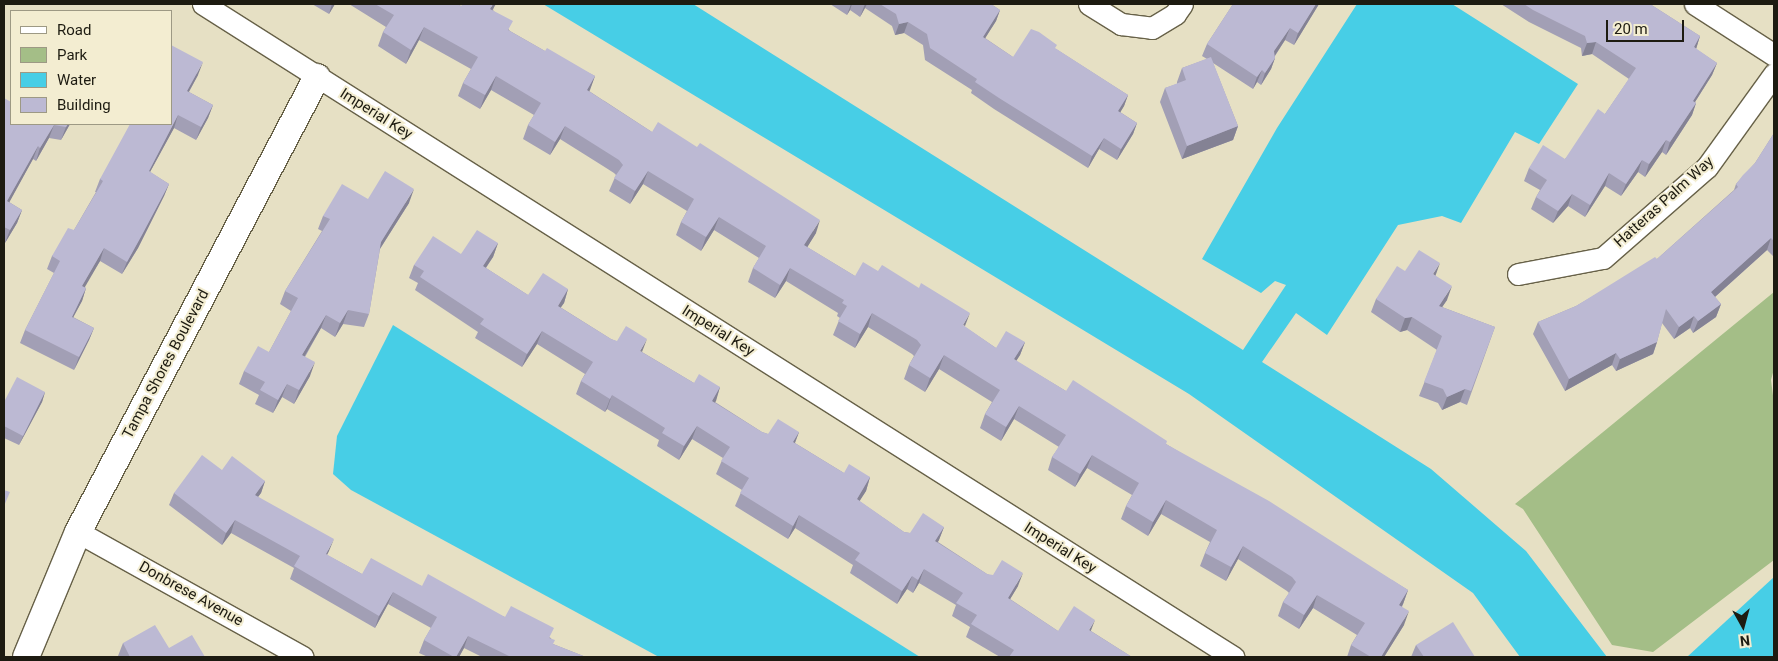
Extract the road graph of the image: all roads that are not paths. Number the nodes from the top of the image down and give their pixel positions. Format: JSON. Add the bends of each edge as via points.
{"nodes":[{"id":1,"x":203,"y":4,"type":"edge"},
{"id":2,"x":1090,"y":4,"type":"edge"},
{"id":3,"x":1182,"y":4,"type":"edge"},
{"id":4,"x":1696,"y":4,"type":"edge"},
{"id":5,"x":1774,"y":54,"type":"edge"},
{"id":6,"x":1774,"y":74,"type":"edge"},
{"id":7,"x":317,"y":76,"type":"junction"},
{"id":8,"x":1518,"y":274,"type":"dead end"},
{"id":9,"x":78,"y":532,"type":"junction"},
{"id":10,"x":26,"y":657,"type":"edge"},
{"id":11,"x":303,"y":657,"type":"edge"},
{"id":12,"x":1232,"y":657,"type":"edge"}],
"edges":[{"from":1,"to":7,"type":"street","name":"Imperial Key"},
{"from":2,"to":3,"type":"street","via":[[1120,24],[1152,28],[1175,14]]},
{"from":4,"to":5,"type":"street"},
{"from":6,"to":8,"type":"street","name":"Hatteras Palm Way","via":[[1707,167],[1603,258]]},
{"from":7,"to":9,"type":"street","name":"Tampa Shores Boulevard"},
{"from":7,"to":12,"type":"street","name":"Imperial Key"},
{"from":9,"to":10,"type":"street","name":"Tampa Shores Boulevard"},
{"from":9,"to":11,"type":"street","name":"Donbrese Avenue"}]}
